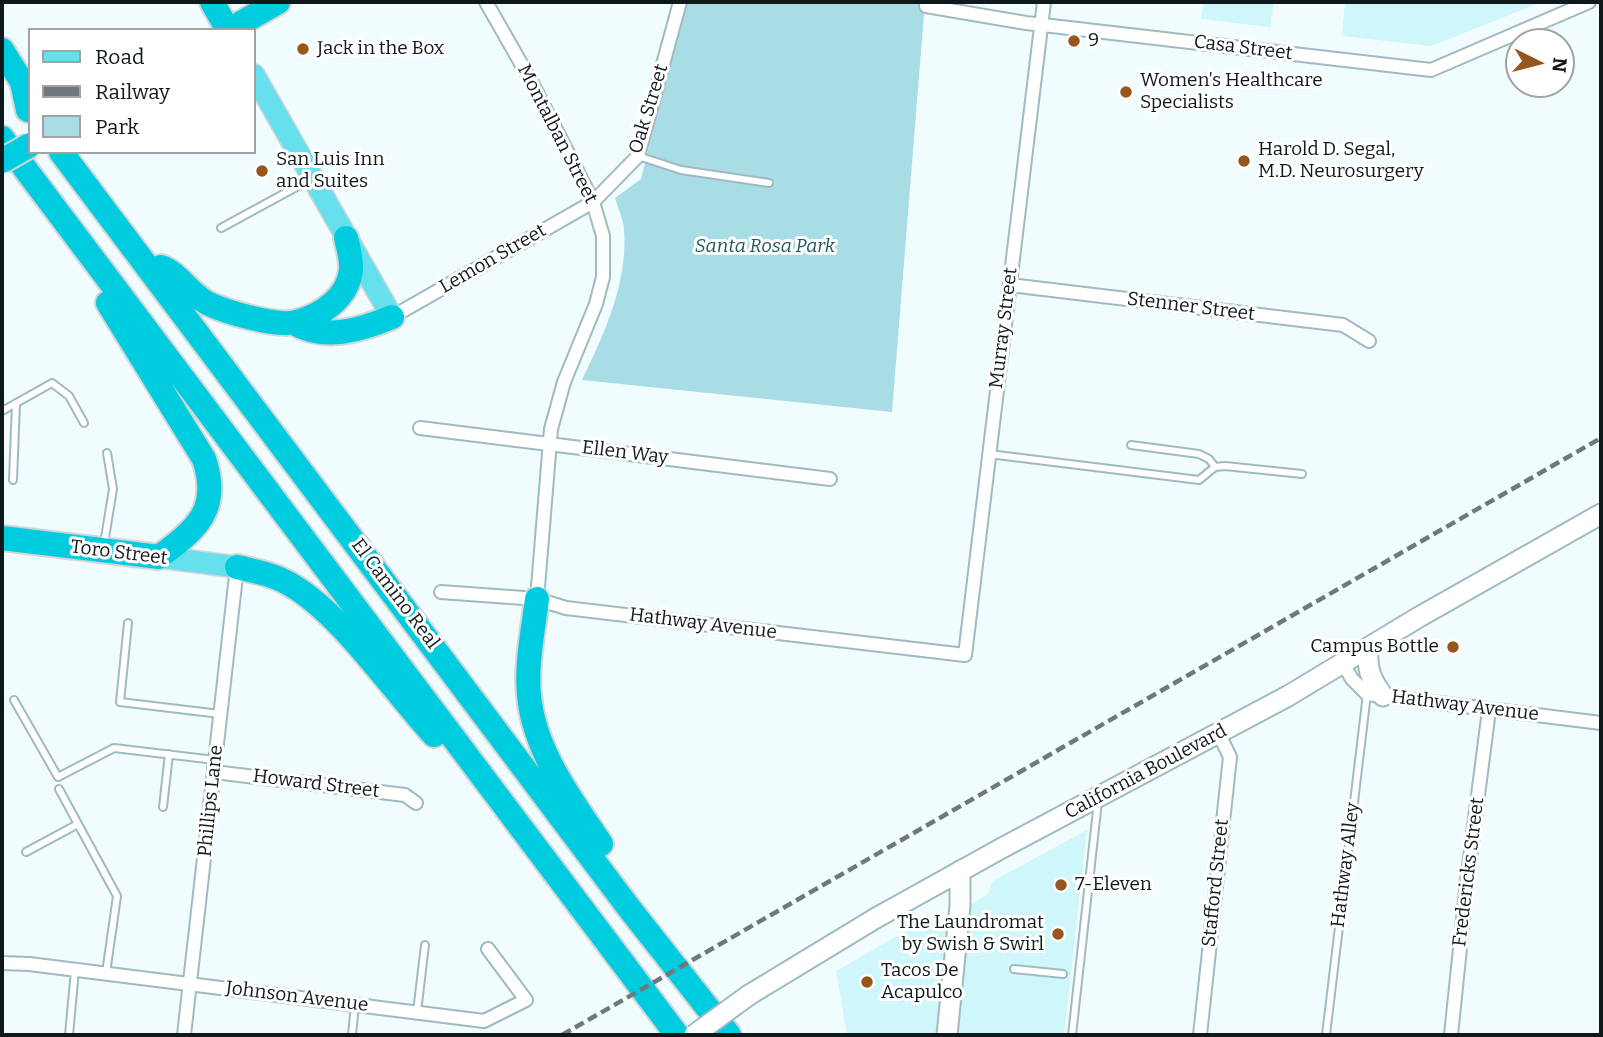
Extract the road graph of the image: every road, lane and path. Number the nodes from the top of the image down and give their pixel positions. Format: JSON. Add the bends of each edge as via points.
{"nodes":[{"id":1,"x":212,"y":2,"type":"edge"},
{"id":2,"x":278,"y":2,"type":"edge"},
{"id":3,"x":486,"y":2,"type":"edge"},
{"id":4,"x":680,"y":2,"type":"edge"},
{"id":5,"x":1044,"y":2,"type":"edge"},
{"id":6,"x":1589,"y":2,"type":"edge"},
{"id":7,"x":926,"y":6,"type":"dead end"},
{"id":8,"x":1041,"y":25,"type":"junction"},
{"id":9,"x":227,"y":28,"type":"edge"},
{"id":10,"x":232,"y":28,"type":"edge"},
{"id":11,"x":2,"y":50,"type":"edge"},
{"id":12,"x":2,"y":74,"type":"edge"},
{"id":13,"x":256,"y":78,"type":"edge"},
{"id":14,"x":28,"y":106,"type":"edge"},
{"id":15,"x":28,"y":109,"type":"edge"},
{"id":16,"x":2,"y":138,"type":"edge"},
{"id":17,"x":28,"y":146,"type":"edge"},
{"id":18,"x":63,"y":154,"type":"edge"},
{"id":19,"x":638,"y":156,"type":"junction"},
{"id":20,"x":2,"y":161,"type":"edge"},
{"id":21,"x":313,"y":178,"type":"junction"},
{"id":22,"x":769,"y":183,"type":"dead end"},
{"id":23,"x":593,"y":202,"type":"junction"},
{"id":24,"x":221,"y":228,"type":"dead end"},
{"id":25,"x":346,"y":238,"type":"junction"},
{"id":26,"x":146,"y":262,"type":"junction"},
{"id":27,"x":102,"y":271,"type":"junction"},
{"id":28,"x":1010,"y":285,"type":"junction"},
{"id":29,"x":392,"y":317,"type":"junction"},
{"id":30,"x":294,"y":323,"type":"junction"},
{"id":31,"x":1369,"y":341,"type":"dead end"},
{"id":32,"x":16,"y":403,"type":"junction"},
{"id":33,"x":2,"y":411,"type":"edge"},
{"id":34,"x":83,"y":423,"type":"dead end"},
{"id":35,"x":419,"y":428,"type":"dead end"},
{"id":36,"x":550,"y":444,"type":"junction"},
{"id":37,"x":1131,"y":445,"type":"dead end"},
{"id":38,"x":107,"y":453,"type":"dead end"},
{"id":39,"x":989,"y":454,"type":"junction"},
{"id":40,"x":1215,"y":467,"type":"junction"},
{"id":41,"x":1302,"y":474,"type":"dead end"},
{"id":42,"x":830,"y":479,"type":"dead end"},
{"id":43,"x":13,"y":480,"type":"dead end"},
{"id":44,"x":1601,"y":514,"type":"edge"},
{"id":45,"x":2,"y":538,"type":"edge"},
{"id":46,"x":103,"y":551,"type":"junction"},
{"id":47,"x":159,"y":557,"type":"junction"},
{"id":48,"x":237,"y":567,"type":"junction"},
{"id":49,"x":441,"y":592,"type":"dead end"},
{"id":50,"x":537,"y":599,"type":"junction"},
{"id":51,"x":128,"y":622,"type":"dead end"},
{"id":52,"x":1368,"y":648,"type":"junction"},
{"id":53,"x":965,"y":655,"type":"joint"},
{"id":54,"x":1343,"y":664,"type":"junction"},
{"id":55,"x":1375,"y":695,"type":"junction"},
{"id":56,"x":14,"y":700,"type":"dead end"},
{"id":57,"x":1489,"y":710,"type":"junction"},
{"id":58,"x":220,"y":714,"type":"junction"},
{"id":59,"x":1601,"y":723,"type":"edge"},
{"id":60,"x":1219,"y":733,"type":"junction"},
{"id":61,"x":169,"y":754,"type":"junction"},
{"id":62,"x":215,"y":766,"type":"junction"},
{"id":63,"x":59,"y":789,"type":"dead end"},
{"id":64,"x":1099,"y":796,"type":"junction"},
{"id":65,"x":416,"y":803,"type":"dead end"},
{"id":66,"x":505,"y":806,"type":"junction"},
{"id":67,"x":163,"y":807,"type":"dead end"},
{"id":68,"x":78,"y":824,"type":"junction"},
{"id":69,"x":26,"y":852,"type":"dead end"},
{"id":70,"x":960,"y":872,"type":"junction"},
{"id":71,"x":629,"y":908,"type":"junction"},
{"id":72,"x":425,"y":945,"type":"dead end"},
{"id":73,"x":488,"y":949,"type":"dead end"},
{"id":74,"x":2,"y":963,"type":"edge"},
{"id":75,"x":1014,"y":969,"type":"dead end"},
{"id":76,"x":75,"y":970,"type":"junction"},
{"id":77,"x":106,"y":973,"type":"junction"},
{"id":78,"x":1063,"y":974,"type":"dead end"},
{"id":79,"x":190,"y":984,"type":"junction"},
{"id":80,"x":355,"y":1004,"type":"junction"},
{"id":81,"x":417,"y":1012,"type":"junction"},
{"id":82,"x":69,"y":1035,"type":"edge"},
{"id":83,"x":184,"y":1035,"type":"edge"},
{"id":84,"x":352,"y":1035,"type":"edge"},
{"id":85,"x":677,"y":1035,"type":"edge"},
{"id":86,"x":694,"y":1035,"type":"edge"},
{"id":87,"x":729,"y":1035,"type":"edge"},
{"id":88,"x":947,"y":1035,"type":"edge"},
{"id":89,"x":1072,"y":1035,"type":"edge"},
{"id":90,"x":1200,"y":1035,"type":"edge"},
{"id":91,"x":1326,"y":1035,"type":"edge"},
{"id":92,"x":1451,"y":1035,"type":"edge"}],
"edges":[{"from":1,"to":9,"type":"highway"},
{"from":2,"to":10,"type":"highway"},
{"from":3,"to":23,"type":"street","name":"Montalban Street"},
{"from":4,"to":19,"type":"street","name":"Oak Street"},
{"from":5,"to":8,"type":"street","name":"Murray Street"},
{"from":6,"to":8,"type":"street","name":"Casa Street","via":[[1431,71]]},
{"from":7,"to":8,"type":"street","name":"Casa Street"},
{"from":8,"to":28,"type":"street","name":"Murray Street"},
{"from":11,"to":14,"type":"highway","via":[[22,82]]},
{"from":12,"to":15,"type":"highway"},
{"from":13,"to":21,"type":"main road"},
{"from":16,"to":27,"type":"highway","name":"El Camino Real"},
{"from":17,"to":20,"type":"highway","bridge":true},
{"from":18,"to":26,"type":"highway","name":"El Camino Real"},
{"from":19,"to":22,"type":"lane","via":[[681,170]]},
{"from":19,"to":23,"type":"street","name":"Oak Street"},
{"from":21,"to":24,"type":"lane"},
{"from":21,"to":25,"type":"main road"},
{"from":23,"to":29,"type":"street","name":"Lemon Street"},
{"from":23,"to":36,"type":"street","name":"Montalban Street","via":[[603,236],[603,277],[564,382]]},
{"from":25,"to":29,"type":"main road"},
{"from":25,"to":30,"type":"highway","via":[[351,270],[344,290],[321,313]]},
{"from":26,"to":30,"type":"highway","via":[[169,269],[195,296],[221,309]]},
{"from":26,"to":71,"type":"highway","name":"El Camino Real"},
{"from":27,"to":47,"type":"highway","via":[[106,300],[210,475],[204,517]]},
{"from":27,"to":66,"type":"highway","name":"El Camino Real"},
{"from":28,"to":31,"type":"street","name":"Stenner Street","via":[[1343,325]]},
{"from":28,"to":39,"type":"street","name":"Murray Street"},
{"from":29,"to":30,"type":"highway","via":[[351,331],[307,331]]},
{"from":32,"to":33,"type":"lane"},
{"from":32,"to":34,"type":"lane","via":[[52,383],[69,397]]},
{"from":32,"to":43,"type":"lane"},
{"from":35,"to":36,"type":"street","name":"Ellen Way"},
{"from":36,"to":42,"type":"street","name":"Ellen Way"},
{"from":36,"to":50,"type":"street","name":"Montalban Street"},
{"from":37,"to":40,"type":"lane","via":[[1199,454]]},
{"from":38,"to":46,"type":"lane","via":[[113,489]]},
{"from":39,"to":40,"type":"lane","via":[[1199,480]]},
{"from":39,"to":53,"type":"street","name":"Murray Street"},
{"from":40,"to":41,"type":"lane"},
{"from":44,"to":52,"type":"street","name":"California Boulevard"},
{"from":45,"to":46,"type":"highway","name":"Toro Street"},
{"from":46,"to":47,"type":"highway","name":"Toro Street"},
{"from":47,"to":48,"type":"main road","name":"Toro Street"},
{"from":48,"to":58,"type":"street","name":"Phillips Lane"},
{"from":48,"to":66,"type":"highway","via":[[278,578],[310,599]]},
{"from":49,"to":50,"type":"street","name":"Hathway Avenue"},
{"from":50,"to":53,"type":"street","name":"Hathway Avenue","via":[[566,608]]},
{"from":50,"to":71,"type":"highway","via":[[528,682],[534,726],[557,775],[620,873]]},
{"from":51,"to":58,"type":"lane","via":[[120,702]]},
{"from":52,"to":54,"type":"street","name":"California Boulevard"},
{"from":52,"to":55,"type":"street","via":[[1367,667]]},
{"from":54,"to":55,"type":"street","name":"Hathway Avenue","via":[[1352,679]]},
{"from":54,"to":60,"type":"street","name":"California Boulevard"},
{"from":55,"to":57,"type":"street","name":"Hathway Avenue"},
{"from":55,"to":91,"type":"lane","name":"Hathway Alley"},
{"from":56,"to":61,"type":"lane","via":[[58,777],[114,748]]},
{"from":57,"to":59,"type":"street","name":"Hathway Avenue"},
{"from":57,"to":92,"type":"street","name":"Fredericks Street"},
{"from":58,"to":62,"type":"street","name":"Phillips Lane"},
{"from":60,"to":64,"type":"street","name":"California Boulevard"},
{"from":60,"to":90,"type":"street","name":"Stafford Street","via":[[1230,757]]},
{"from":61,"to":62,"type":"lane"},
{"from":61,"to":67,"type":"lane"},
{"from":62,"to":65,"type":"street","name":"Howard Street","via":[[405,795]]},
{"from":62,"to":79,"type":"street","name":"Phillips Lane"},
{"from":63,"to":68,"type":"lane"},
{"from":64,"to":70,"type":"street","name":"California Boulevard"},
{"from":64,"to":89,"type":"lane"},
{"from":66,"to":85,"type":"highway","name":"El Camino Real"},
{"from":68,"to":69,"type":"lane"},
{"from":68,"to":77,"type":"lane","via":[[117,896]]},
{"from":70,"to":86,"type":"street","name":"California Boulevard","bridge":true,"via":[[810,957]]},
{"from":70,"to":88,"type":"street"},
{"from":71,"to":87,"type":"highway","name":"El Camino Real"},
{"from":72,"to":81,"type":"lane"},
{"from":73,"to":81,"type":"street","name":"Johnson Avenue","via":[[526,1000],[484,1021]]},
{"from":74,"to":76,"type":"street","name":"Johnson Avenue"},
{"from":75,"to":78,"type":"lane"},
{"from":76,"to":77,"type":"street","name":"Johnson Avenue"},
{"from":76,"to":82,"type":"lane"},
{"from":77,"to":79,"type":"street","name":"Johnson Avenue"},
{"from":79,"to":80,"type":"street","name":"Johnson Avenue"},
{"from":79,"to":83,"type":"street","name":"Phillips Lane"},
{"from":80,"to":81,"type":"street","name":"Johnson Avenue"},
{"from":80,"to":84,"type":"lane"}]}
